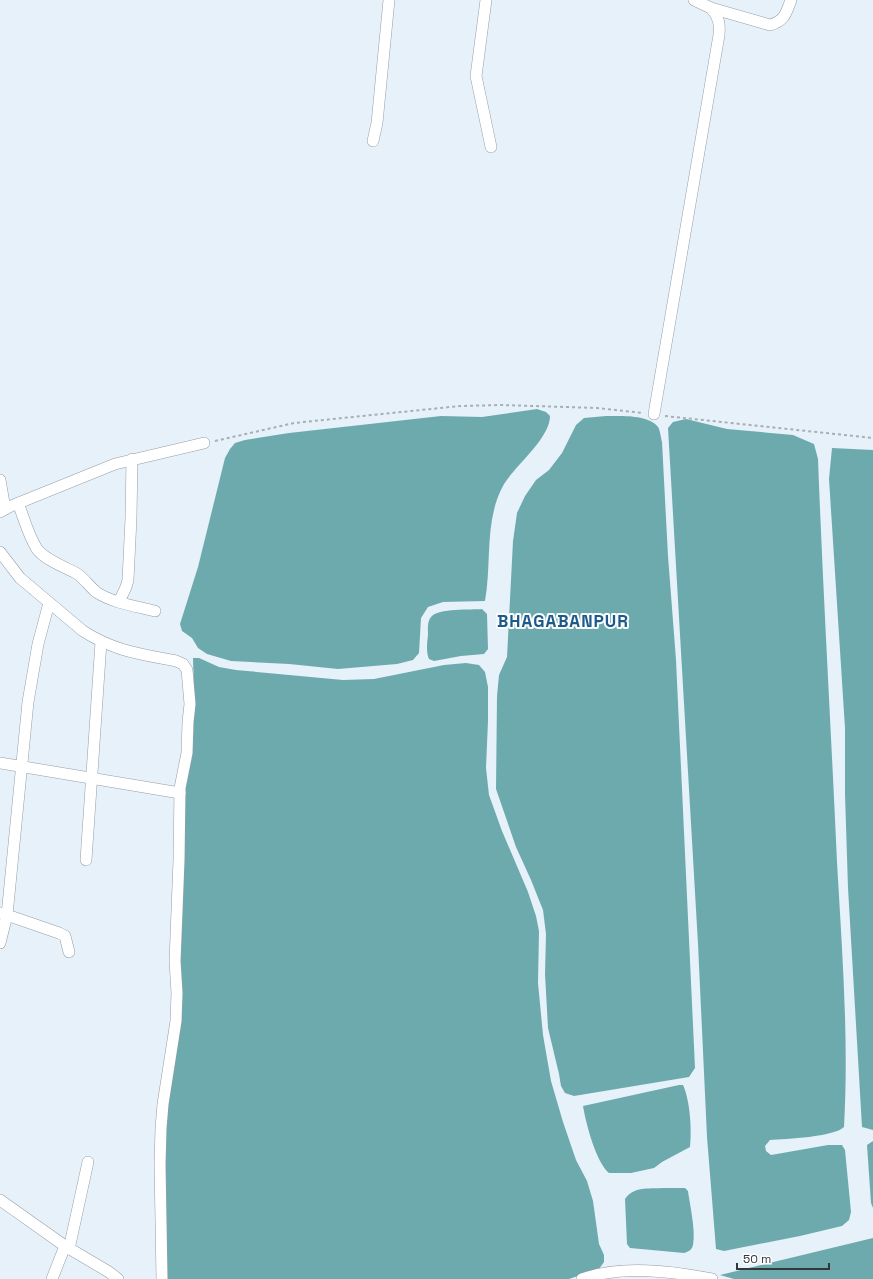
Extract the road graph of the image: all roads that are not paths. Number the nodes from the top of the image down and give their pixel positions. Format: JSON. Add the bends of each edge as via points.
{"nodes":[{"id":1,"x":389,"y":0,"type":"edge"},
{"id":2,"x":486,"y":0,"type":"edge"},
{"id":3,"x":694,"y":0,"type":"edge"},
{"id":4,"x":791,"y":0,"type":"edge"},
{"id":5,"x":711,"y":8,"type":"junction"},
{"id":6,"x":373,"y":142,"type":"dead end"},
{"id":7,"x":491,"y":147,"type":"dead end"},
{"id":8,"x":654,"y":414,"type":"road end"},
{"id":9,"x":204,"y":443,"type":"road end"},
{"id":10,"x":132,"y":459,"type":"junction"},
{"id":11,"x":0,"y":480,"type":"edge"},
{"id":12,"x":18,"y":503,"type":"junction"},
{"id":13,"x":3,"y":510,"type":"edge"},
{"id":14,"x":0,"y":552,"type":"edge"},
{"id":15,"x":119,"y":602,"type":"junction"},
{"id":16,"x":49,"y":603,"type":"junction"},
{"id":17,"x":155,"y":611,"type":"dead end"},
{"id":18,"x":101,"y":642,"type":"junction"},
{"id":19,"x":0,"y":763,"type":"edge"},
{"id":20,"x":22,"y":767,"type":"junction"},
{"id":21,"x":91,"y":778,"type":"junction"},
{"id":22,"x":180,"y":793,"type":"junction"},
{"id":23,"x":86,"y":860,"type":"dead end"},
{"id":24,"x":4,"y":914,"type":"edge"},
{"id":25,"x":0,"y":944,"type":"edge"},
{"id":26,"x":68,"y":952,"type":"dead end"},
{"id":27,"x":88,"y":1162,"type":"dead end"},
{"id":28,"x":0,"y":1200,"type":"edge"},
{"id":29,"x":67,"y":1248,"type":"junction"},
{"id":30,"x":52,"y":1279,"type":"edge"},
{"id":31,"x":118,"y":1279,"type":"edge"},
{"id":32,"x":162,"y":1279,"type":"edge"},
{"id":33,"x":582,"y":1279,"type":"edge"},
{"id":34,"x":712,"y":1279,"type":"edge"}],
"edges":[{"from":1,"to":6,"type":"street"},
{"from":2,"to":7,"type":"street","via":[[476,76]]},
{"from":3,"to":5,"type":"street"},
{"from":4,"to":5,"type":"street","via":[[779,23],[770,25]]},
{"from":5,"to":8,"type":"street","via":[[717,15],[720,25]]},
{"from":9,"to":10,"type":"street"},
{"from":10,"to":12,"type":"street"},
{"from":10,"to":15,"type":"street","via":[[128,580]]},
{"from":11,"to":13,"type":"street"},
{"from":12,"to":13,"type":"street"},
{"from":12,"to":15,"type":"street","via":[[38,550],[43,555],[78,574],[96,591]]},
{"from":14,"to":16,"type":"street","via":[[20,578]]},
{"from":15,"to":17,"type":"street"},
{"from":16,"to":18,"type":"street"},
{"from":16,"to":20,"type":"street","via":[[38,644],[28,702]]},
{"from":18,"to":21,"type":"street"},
{"from":18,"to":22,"type":"street","via":[[128,652],[176,661],[188,670],[190,704],[187,752]]},
{"from":19,"to":20,"type":"street"},
{"from":20,"to":21,"type":"street"},
{"from":20,"to":24,"type":"street"},
{"from":21,"to":22,"type":"street"},
{"from":21,"to":23,"type":"street"},
{"from":22,"to":32,"type":"street","via":[[176,1014],[160,1128]]},
{"from":24,"to":25,"type":"street"},
{"from":24,"to":26,"type":"street","via":[[60,933],[64,936]]},
{"from":27,"to":29,"type":"street"},
{"from":28,"to":29,"type":"street"},
{"from":29,"to":30,"type":"street"},
{"from":29,"to":31,"type":"street"},
{"from":33,"to":34,"type":"street","via":[[611,1272],[632,1271]]}]}
